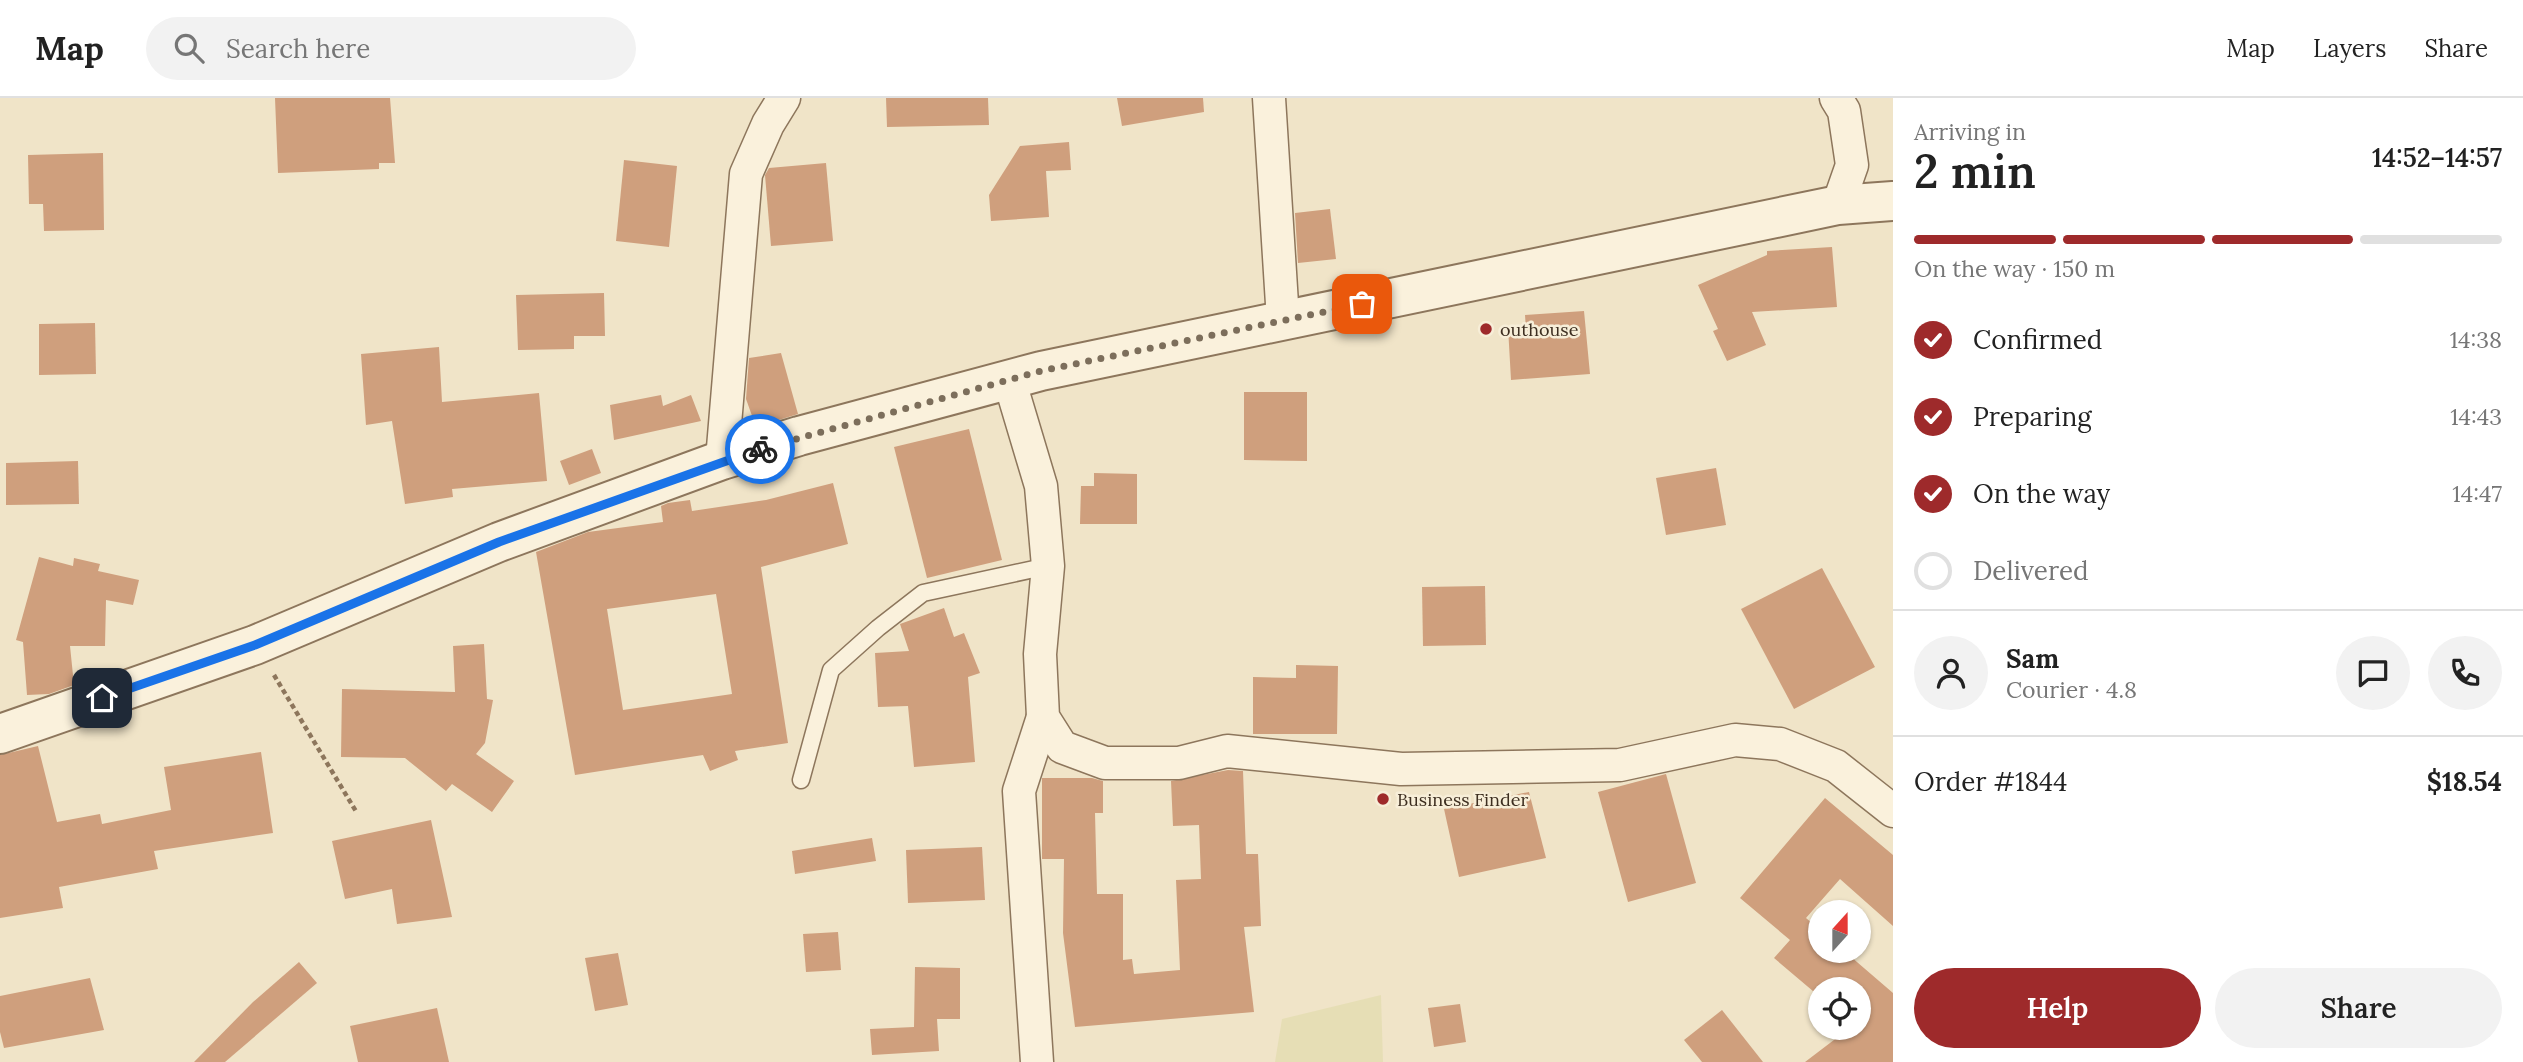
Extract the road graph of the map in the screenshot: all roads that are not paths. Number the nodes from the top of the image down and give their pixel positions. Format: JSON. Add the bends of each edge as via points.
{"nodes":[{"id":1,"x":783,"y":98,"type":"edge"},
{"id":2,"x":1269,"y":98,"type":"edge"},
{"id":3,"x":1836,"y":98,"type":"edge"},
{"id":4,"x":1893,"y":201,"type":"edge"},
{"id":5,"x":1838,"y":205,"type":"junction"},
{"id":6,"x":1283,"y":320,"type":"junction"},
{"id":7,"x":1009,"y":379,"type":"junction"},
{"id":8,"x":722,"y":460,"type":"junction"},
{"id":9,"x":1048,"y":566,"type":"junction"},
{"id":10,"x":1043,"y":717,"type":"junction"},
{"id":11,"x":0,"y":734,"type":"edge"},
{"id":12,"x":801,"y":780,"type":"dead end"},
{"id":13,"x":1893,"y":811,"type":"edge"},
{"id":14,"x":1037,"y":1062,"type":"edge"}],
"edges":[{"from":1,"to":8,"type":"street","via":[[746,174]]},
{"from":2,"to":6,"type":"street"},
{"from":3,"to":5,"type":"street","via":[[1844,111],[1853,165]]},
{"from":4,"to":5,"type":"street"},
{"from":5,"to":6,"type":"street"},
{"from":6,"to":7,"type":"street"},
{"from":7,"to":8,"type":"street"},
{"from":7,"to":9,"type":"street","via":[[1041,486]]},
{"from":8,"to":11,"type":"street","via":[[499,542],[255,645]]},
{"from":9,"to":10,"type":"street","via":[[1040,654]]},
{"from":9,"to":12,"type":"lane","via":[[923,593],[878,628],[831,670]]},
{"from":10,"to":13,"type":"street","via":[[1062,747],[1105,763],[1179,763],[1227,751],[1401,769],[1620,765],[1735,740],[1780,744],[1836,766]]},
{"from":10,"to":14,"type":"street","via":[[1019,791]]}]}
